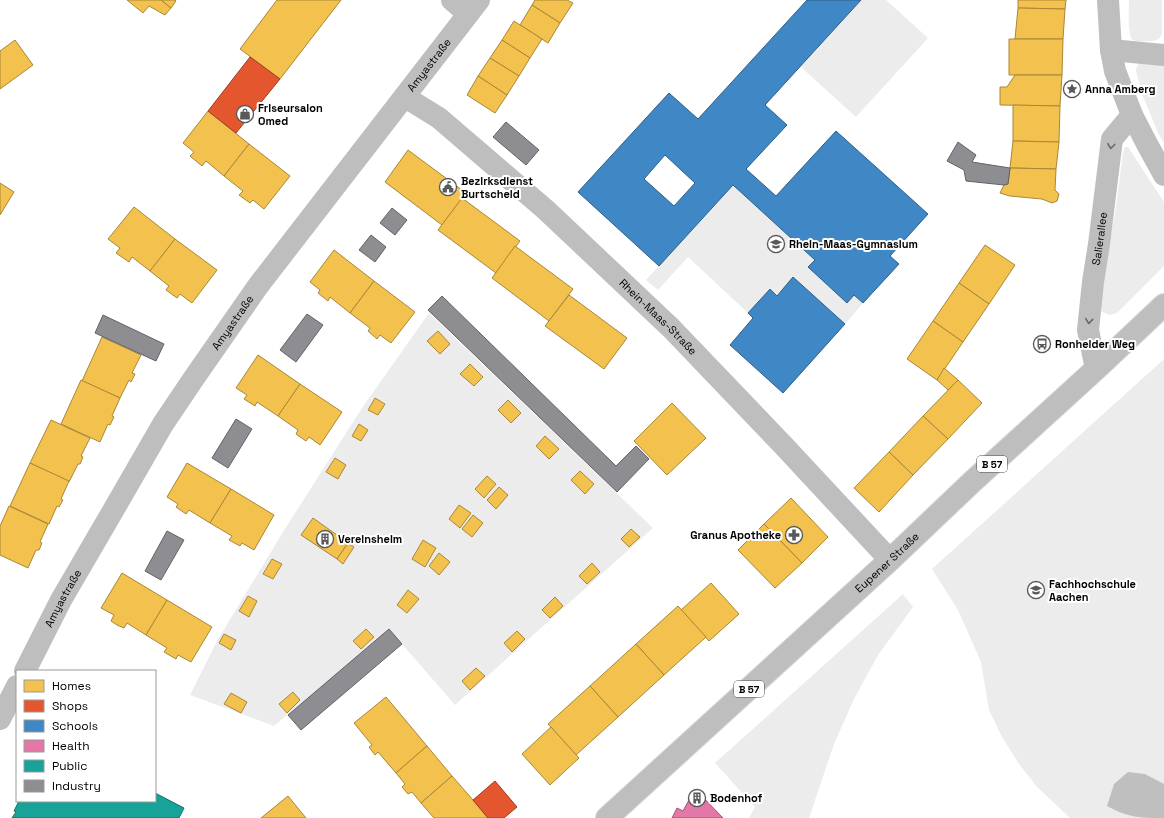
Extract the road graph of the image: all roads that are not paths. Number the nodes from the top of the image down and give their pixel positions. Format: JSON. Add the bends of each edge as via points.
{"nodes":[{"id":1,"x":452,"y":0,"type":"edge"},
{"id":2,"x":1108,"y":0,"type":"edge"},
{"id":3,"x":474,"y":7,"type":"edge"},
{"id":4,"x":1111,"y":50,"type":"junction"},
{"id":5,"x":1164,"y":56,"type":"edge"},
{"id":6,"x":405,"y":97,"type":"junction"},
{"id":7,"x":1132,"y":115,"type":"junction"},
{"id":8,"x":1164,"y":175,"type":"edge"},
{"id":9,"x":1164,"y":305,"type":"edge"},
{"id":10,"x":1096,"y":369,"type":"junction"},
{"id":11,"x":890,"y":560,"type":"junction"},
{"id":12,"x":26,"y":670,"type":"edge"},
{"id":13,"x":16,"y":688,"type":"edge"},
{"id":14,"x":0,"y":719,"type":"edge"},
{"id":15,"x":607,"y":818,"type":"edge"}],
"edges":[{"from":1,"to":3,"type":"street"},
{"from":2,"to":4,"type":"street"},
{"from":3,"to":6,"type":"street","name":"Amyastraße"},
{"from":4,"to":5,"type":"street"},
{"from":4,"to":7,"type":"street","via":[[1115,71]]},
{"from":6,"to":11,"type":"street","name":"Rhein-Maas-Straße","via":[[439,118],[546,210],[671,328]]},
{"from":6,"to":12,"type":"street","name":"Amyastraße","via":[[258,286],[163,424],[61,600]]},
{"from":7,"to":8,"type":"street"},
{"from":7,"to":10,"type":"street","name":"Salierallee","one_way":true,"via":[[1112,139],[1088,330]]},
{"from":9,"to":10,"type":"street","name":"Eupener Straße","number":"B 57"},
{"from":10,"to":11,"type":"street","name":"Eupener Straße","number":"B 57"},
{"from":11,"to":15,"type":"street","name":"Eupener Straße","number":"B 57"},
{"from":13,"to":14,"type":"street"}]}
